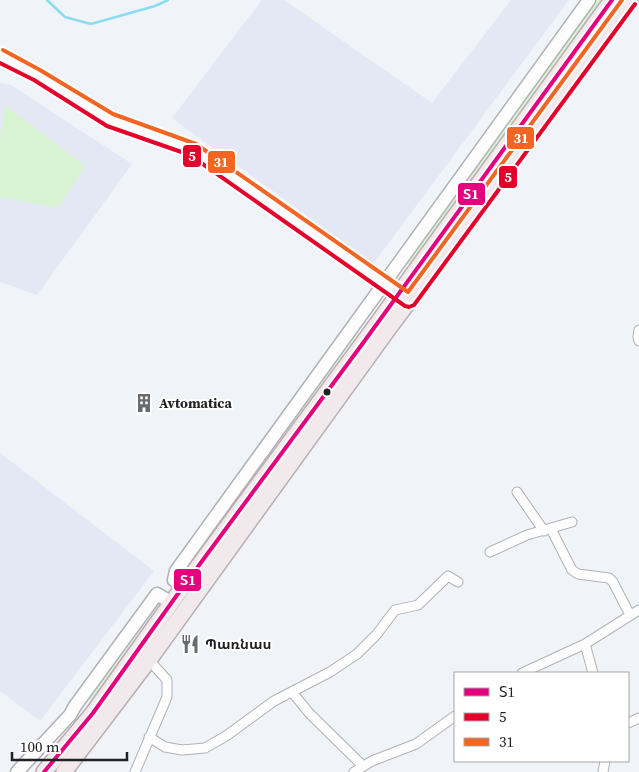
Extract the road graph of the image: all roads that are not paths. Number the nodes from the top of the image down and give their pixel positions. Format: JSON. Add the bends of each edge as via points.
{"nodes":[{"id":1,"x":589,"y":0,"type":"edge"},
{"id":2,"x":607,"y":0,"type":"edge"},
{"id":3,"x":612,"y":0,"type":"edge"},
{"id":4,"x":630,"y":0,"type":"edge"},
{"id":5,"x":598,"y":18,"type":"junction"},
{"id":6,"x":0,"y":56,"type":"edge"},
{"id":7,"x":383,"y":283,"type":"junction"},
{"id":8,"x":404,"y":297,"type":"junction"},
{"id":9,"x":639,"y":330,"type":"edge"},
{"id":10,"x":639,"y":341,"type":"edge"},
{"id":11,"x":517,"y":492,"type":"dead end"},
{"id":12,"x":572,"y":522,"type":"dead end"},
{"id":13,"x":547,"y":530,"type":"junction"},
{"id":14,"x":490,"y":552,"type":"dead end"},
{"id":15,"x":458,"y":582,"type":"dead end"},
{"id":16,"x":182,"y":595,"type":"junction"},
{"id":17,"x":639,"y":610,"type":"edge"},
{"id":18,"x":630,"y":615,"type":"junction"},
{"id":19,"x":585,"y":644,"type":"junction"},
{"id":20,"x":149,"y":660,"type":"junction"},
{"id":21,"x":524,"y":672,"type":"edge"},
{"id":22,"x":594,"y":672,"type":"edge"},
{"id":23,"x":292,"y":692,"type":"junction"},
{"id":24,"x":98,"y":717,"type":"junction"},
{"id":25,"x":454,"y":717,"type":"edge"},
{"id":26,"x":150,"y":737,"type":"junction"},
{"id":27,"x":80,"y":741,"type":"junction"},
{"id":28,"x":362,"y":765,"type":"junction"},
{"id":29,"x":17,"y":772,"type":"edge"},
{"id":30,"x":44,"y":772,"type":"edge"},
{"id":31,"x":64,"y":772,"type":"edge"},
{"id":32,"x":135,"y":772,"type":"edge"},
{"id":33,"x":354,"y":772,"type":"edge"}],
"edges":[{"from":1,"to":7,"type":"street"},
{"from":2,"to":5,"type":"street"},
{"from":3,"to":5,"type":"main road"},
{"from":4,"to":8,"type":"main road"},
{"from":5,"to":8,"type":"main road"},
{"from":6,"to":7,"type":"street","via":[[110,120],[193,149]]},
{"from":7,"to":8,"type":"street"},
{"from":7,"to":16,"type":"street","via":[[176,571],[174,580]]},
{"from":8,"to":16,"type":"main road"},
{"from":9,"to":10,"type":"street"},
{"from":11,"to":13,"type":"street"},
{"from":12,"to":13,"type":"street"},
{"from":13,"to":14,"type":"street"},
{"from":13,"to":18,"type":"street","via":[[572,570],[578,574],[609,578],[613,582]]},
{"from":15,"to":23,"type":"street","via":[[448,576],[418,605],[395,610],[357,654]]},
{"from":16,"to":20,"type":"main road"},
{"from":16,"to":24,"type":"main road"},
{"from":16,"to":29,"type":"street","via":[[158,594],[70,715]]},
{"from":17,"to":18,"type":"street"},
{"from":18,"to":19,"type":"street"},
{"from":19,"to":21,"type":"street"},
{"from":19,"to":22,"type":"street"},
{"from":20,"to":24,"type":"main road"},
{"from":20,"to":26,"type":"street","via":[[162,672],[168,688],[167,698]]},
{"from":23,"to":26,"type":"street","via":[[205,748],[182,750],[165,746]]},
{"from":23,"to":28,"type":"street"},
{"from":24,"to":27,"type":"main road"},
{"from":25,"to":28,"type":"street","via":[[416,744]]},
{"from":26,"to":32,"type":"street"},
{"from":27,"to":30,"type":"main road"},
{"from":27,"to":31,"type":"main road"},
{"from":28,"to":33,"type":"street"}]}
